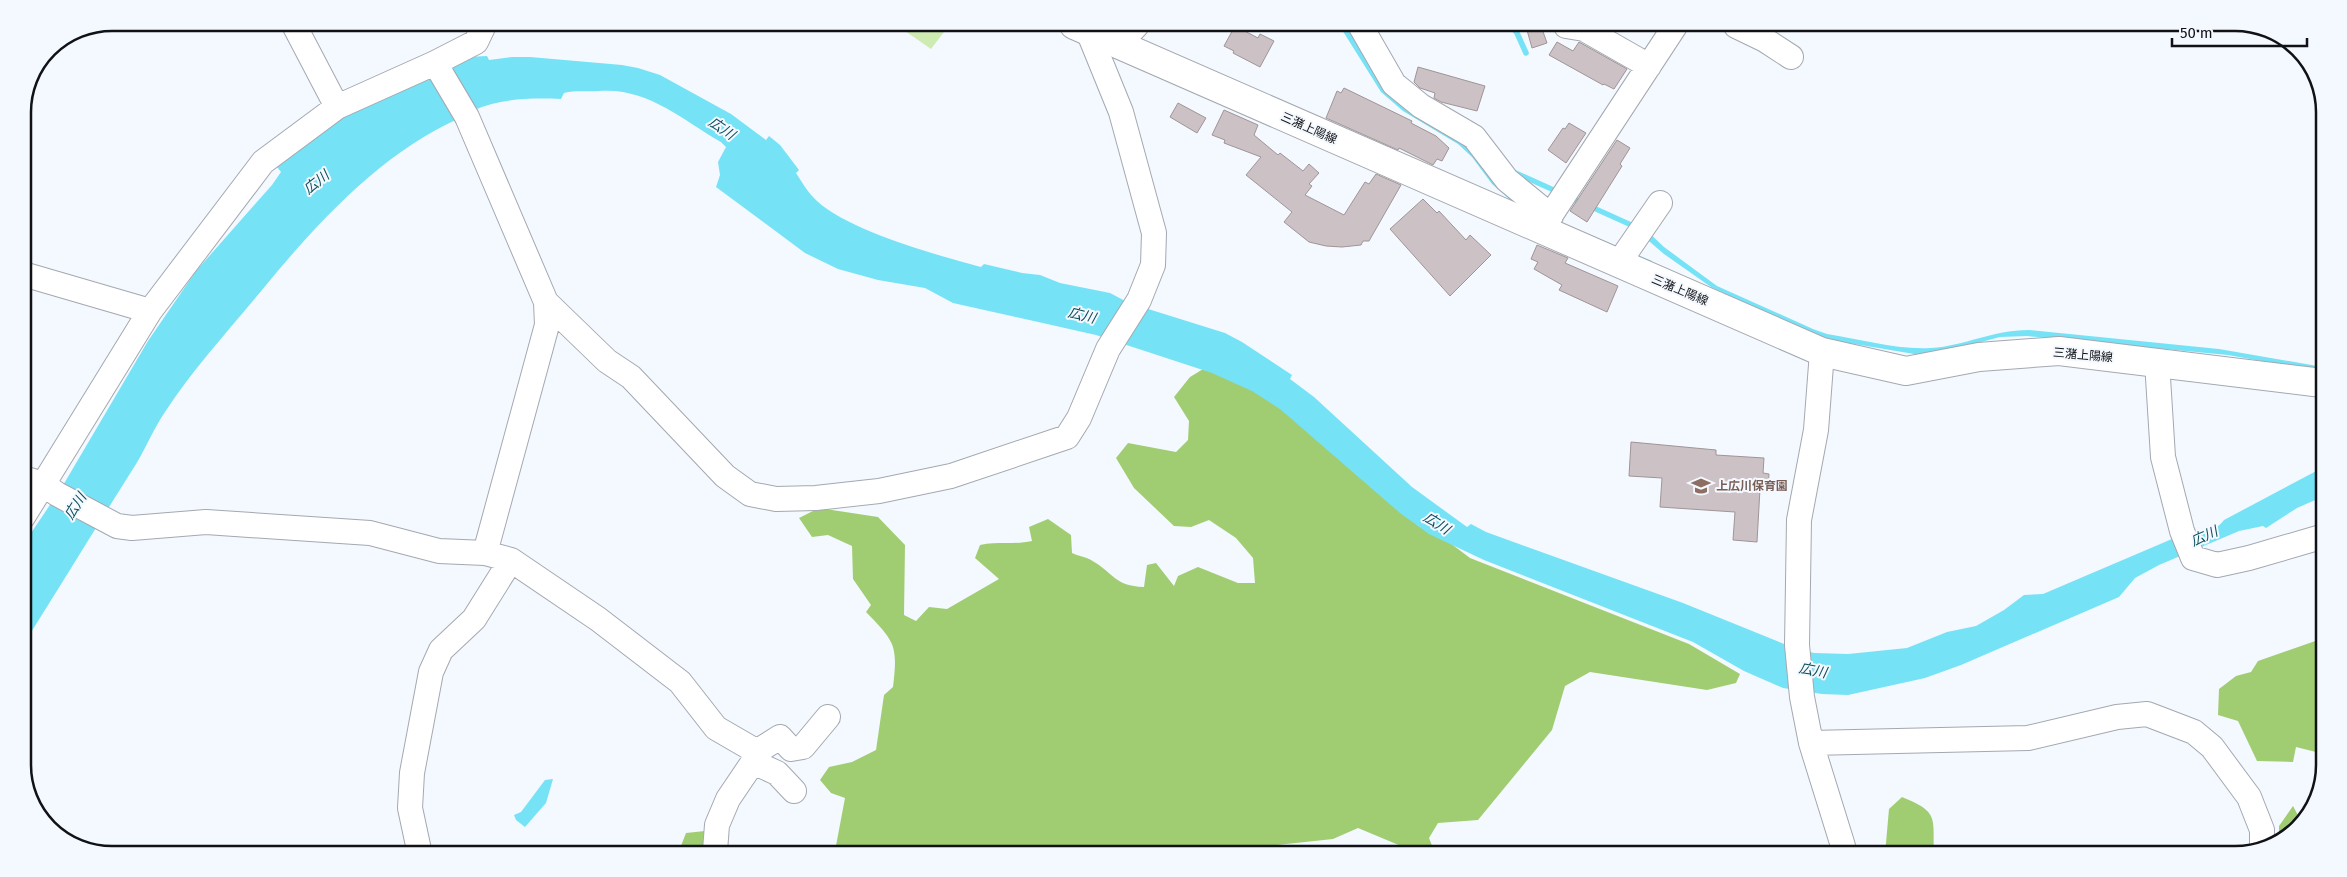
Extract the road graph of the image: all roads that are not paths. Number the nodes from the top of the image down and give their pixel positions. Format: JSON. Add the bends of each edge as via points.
{"nodes":[{"id":1,"x":297,"y":31,"type":"edge"},
{"id":2,"x":481,"y":31,"type":"edge"},
{"id":3,"x":1082,"y":31,"type":"edge"},
{"id":4,"x":1088,"y":31,"type":"edge"},
{"id":5,"x":1131,"y":31,"type":"edge"},
{"id":6,"x":1363,"y":31,"type":"edge"},
{"id":7,"x":1588,"y":31,"type":"edge"},
{"id":8,"x":1672,"y":31,"type":"edge"},
{"id":9,"x":1771,"y":33,"type":"edge"},
{"id":10,"x":1119,"y":44,"type":"junction"},
{"id":11,"x":1791,"y":57,"type":"dead end"},
{"id":12,"x":437,"y":66,"type":"junction"},
{"id":13,"x":1649,"y":66,"type":"junction"},
{"id":14,"x":337,"y":107,"type":"junction"},
{"id":15,"x":1660,"y":203,"type":"dead end"},
{"id":16,"x":1553,"y":212,"type":"junction"},
{"id":17,"x":1630,"y":246,"type":"junction"},
{"id":18,"x":31,"y":276,"type":"edge"},
{"id":19,"x":546,"y":302,"type":"junction"},
{"id":20,"x":150,"y":311,"type":"junction"},
{"id":21,"x":1822,"y":352,"type":"junction"},
{"id":22,"x":2157,"y":362,"type":"junction"},
{"id":23,"x":2316,"y":382,"type":"edge"},
{"id":24,"x":41,"y":485,"type":"edge"},
{"id":25,"x":31,"y":503,"type":"edge"},
{"id":26,"x":2316,"y":538,"type":"edge"},
{"id":27,"x":485,"y":553,"type":"junction"},
{"id":28,"x":511,"y":560,"type":"junction"},
{"id":29,"x":828,"y":717,"type":"dead end"},
{"id":30,"x":1811,"y":743,"type":"junction"},
{"id":31,"x":753,"y":758,"type":"junction"},
{"id":32,"x":794,"y":791,"type":"dead end"},
{"id":33,"x":2262,"y":840,"type":"edge"},
{"id":34,"x":418,"y":846,"type":"edge"},
{"id":35,"x":715,"y":846,"type":"edge"},
{"id":36,"x":1843,"y":846,"type":"edge"}],
"edges":[{"from":1,"to":14,"type":"street"},
{"from":2,"to":12,"type":"street","via":[[476,42]]},
{"from":3,"to":19,"type":"street","via":[[1121,112],[1154,233],[1153,265],[1139,300],[1108,349],[1079,418],[1066,437],[951,476],[879,491],[776,499],[750,494],[725,476],[631,377],[607,361]]},
{"from":4,"to":10,"type":"main road","name":"三潴上陽線"},
{"from":5,"to":10,"type":"street"},
{"from":6,"to":16,"type":"street","via":[[1394,84],[1421,106],[1474,137],[1507,180]]},
{"from":7,"to":13,"type":"street"},
{"from":8,"to":13,"type":"street"},
{"from":9,"to":11,"type":"street"},
{"from":10,"to":16,"type":"main road","name":"三潴上陽線"},
{"from":12,"to":14,"type":"street"},
{"from":12,"to":19,"type":"street","via":[[467,117]]},
{"from":13,"to":16,"type":"street"},
{"from":14,"to":20,"type":"street","via":[[263,162]]},
{"from":15,"to":17,"type":"street"},
{"from":16,"to":17,"type":"main road","name":"三潴上陽線"},
{"from":17,"to":21,"type":"main road","name":"三潴上陽線"},
{"from":18,"to":20,"type":"street"},
{"from":19,"to":27,"type":"street","via":[[547,325]]},
{"from":20,"to":24,"type":"street"},
{"from":21,"to":22,"type":"main road","name":"三潴上陽線","via":[[1906,371],[1979,357],[2059,351]]},
{"from":21,"to":30,"type":"street","via":[[1816,430],[1799,520],[1797,645]]},
{"from":22,"to":23,"type":"main road","name":"三潴上陽線"},
{"from":22,"to":26,"type":"street","via":[[2163,457],[2182,531],[2193,558],[2217,565]]},
{"from":24,"to":25,"type":"street"},
{"from":24,"to":27,"type":"street","via":[[117,526],[132,528],[206,522],[370,533],[439,551]]},
{"from":27,"to":28,"type":"street"},
{"from":28,"to":31,"type":"street","via":[[598,619],[680,682],[716,728],[754,750]]},
{"from":28,"to":34,"type":"street","via":[[474,619],[442,650],[431,672],[412,773],[410,808]]},
{"from":29,"to":31,"type":"street","via":[[803,747],[792,749],[780,737]]},
{"from":30,"to":33,"type":"street","via":[[2028,738],[2117,717],[2148,714],[2194,732],[2212,747],[2249,797],[2262,830]]},
{"from":30,"to":36,"type":"street"},
{"from":31,"to":32,"type":"street","via":[[777,773]]},
{"from":31,"to":35,"type":"street","via":[[728,799],[717,825]]}]}
